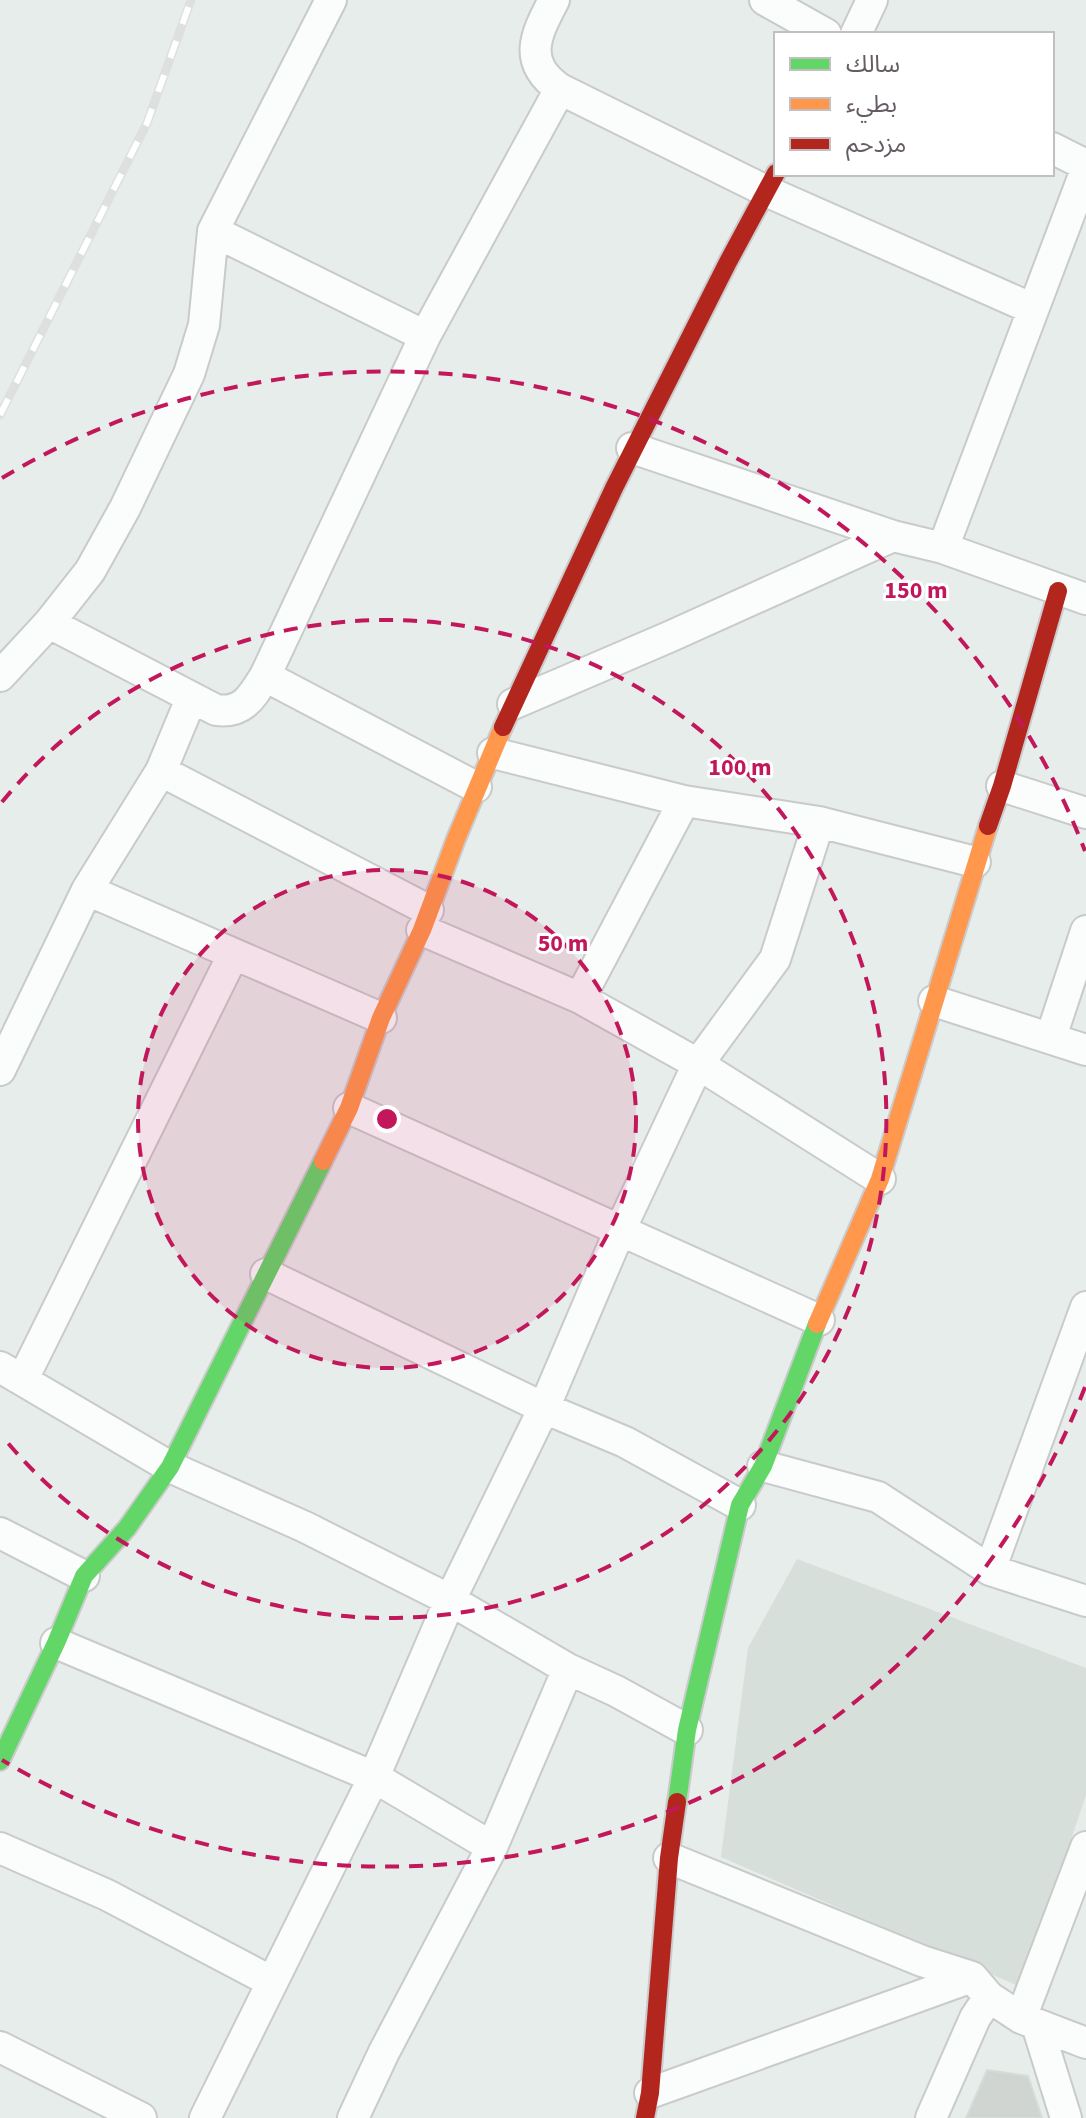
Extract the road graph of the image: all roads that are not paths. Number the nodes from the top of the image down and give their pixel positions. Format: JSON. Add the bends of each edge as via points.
{"nodes":[{"id":1,"x":331,"y":0,"type":"edge"},
{"id":2,"x":554,"y":0,"type":"edge"},
{"id":3,"x":765,"y":0,"type":"edge"},
{"id":4,"x":872,"y":0,"type":"edge"},
{"id":5,"x":822,"y":32,"type":"edge"},
{"id":6,"x":857,"y":32,"type":"edge"},
{"id":7,"x":560,"y":89,"type":"junction"},
{"id":8,"x":1054,"y":149,"type":"edge"},
{"id":9,"x":1086,"y":167,"type":"edge"},
{"id":10,"x":771,"y":182,"type":"edge"},
{"id":11,"x":213,"y":231,"type":"junction"},
{"id":12,"x":1033,"y":309,"type":"junction"},
{"id":13,"x":425,"y":336,"type":"junction"},
{"id":14,"x":632,"y":448,"type":"junction"},
{"id":15,"x":893,"y":536,"type":"junction"},
{"id":16,"x":943,"y":548,"type":"junction"},
{"id":17,"x":1072,"y":595,"type":"edge"},
{"id":18,"x":49,"y":623,"type":"junction"},
{"id":19,"x":0,"y":676,"type":"edge"},
{"id":20,"x":265,"y":676,"type":"junction"},
{"id":21,"x":191,"y":699,"type":"junction"},
{"id":22,"x":513,"y":704,"type":"junction"},
{"id":23,"x":493,"y":753,"type":"junction"},
{"id":24,"x":161,"y":771,"type":"junction"},
{"id":25,"x":1002,"y":786,"type":"junction"},
{"id":26,"x":476,"y":787,"type":"junction"},
{"id":27,"x":684,"y":801,"type":"junction"},
{"id":28,"x":1086,"y":813,"type":"edge"},
{"id":29,"x":819,"y":822,"type":"junction"},
{"id":30,"x":975,"y":862,"type":"junction"},
{"id":31,"x":87,"y":890,"type":"junction"},
{"id":32,"x":425,"y":920,"type":"junction"},
{"id":33,"x":1086,"y":931,"type":"edge"},
{"id":34,"x":233,"y":955,"type":"junction"},
{"id":35,"x":580,"y":998,"type":"junction"},
{"id":36,"x":934,"y":1001,"type":"junction"},
{"id":37,"x":381,"y":1018,"type":"junction"},
{"id":38,"x":1051,"y":1037,"type":"junction"},
{"id":39,"x":1086,"y":1050,"type":"edge"},
{"id":40,"x":698,"y":1064,"type":"junction"},
{"id":41,"x":0,"y":1070,"type":"edge"},
{"id":42,"x":349,"y":1108,"type":"junction"},
{"id":43,"x":880,"y":1179,"type":"junction"},
{"id":44,"x":620,"y":1230,"type":"junction"},
{"id":45,"x":266,"y":1274,"type":"junction"},
{"id":46,"x":1086,"y":1307,"type":"edge"},
{"id":47,"x":819,"y":1320,"type":"junction"},
{"id":48,"x":12,"y":1373,"type":"edge"},
{"id":49,"x":544,"y":1408,"type":"junction"},
{"id":50,"x":763,"y":1466,"type":"junction"},
{"id":51,"x":170,"y":1467,"type":"junction"},
{"id":52,"x":740,"y":1505,"type":"junction"},
{"id":53,"x":0,"y":1533,"type":"edge"},
{"id":54,"x":990,"y":1570,"type":"junction"},
{"id":55,"x":84,"y":1576,"type":"junction"},
{"id":56,"x":450,"y":1600,"type":"junction"},
{"id":57,"x":1086,"y":1601,"type":"edge"},
{"id":58,"x":56,"y":1643,"type":"junction"},
{"id":59,"x":568,"y":1669,"type":"junction"},
{"id":60,"x":687,"y":1730,"type":"junction"},
{"id":61,"x":0,"y":1761,"type":"edge"},
{"id":62,"x":374,"y":1777,"type":"junction"},
{"id":63,"x":492,"y":1847,"type":"junction"},
{"id":64,"x":1086,"y":1847,"type":"edge"},
{"id":65,"x":0,"y":1848,"type":"edge"},
{"id":66,"x":669,"y":1858,"type":"junction"},
{"id":67,"x":272,"y":1982,"type":"junction"},
{"id":68,"x":981,"y":1987,"type":"junction"},
{"id":69,"x":1029,"y":2022,"type":"junction"},
{"id":70,"x":1086,"y":2043,"type":"edge"},
{"id":71,"x":0,"y":2047,"type":"edge"},
{"id":72,"x":647,"y":2105,"type":"edge"},
{"id":73,"x":141,"y":2118,"type":"edge"},
{"id":74,"x":205,"y":2118,"type":"edge"},
{"id":75,"x":353,"y":2118,"type":"edge"},
{"id":76,"x":931,"y":2118,"type":"edge"},
{"id":77,"x":1066,"y":2118,"type":"edge"}],
"edges":[{"from":1,"to":11,"type":"street"},
{"from":2,"to":7,"type":"street","via":[[537,42],[535,64]]},
{"from":3,"to":5,"type":"street"},
{"from":4,"to":6,"type":"street"},
{"from":7,"to":10,"type":"street"},
{"from":7,"to":13,"type":"street"},
{"from":8,"to":9,"type":"street"},
{"from":9,"to":12,"type":"street"},
{"from":10,"to":12,"type":"street"},
{"from":10,"to":14,"type":"street"},
{"from":11,"to":13,"type":"street"},
{"from":11,"to":18,"type":"street","via":[[204,325],[189,374],[90,571]]},
{"from":12,"to":16,"type":"street"},
{"from":13,"to":20,"type":"street"},
{"from":14,"to":15,"type":"street"},
{"from":14,"to":22,"type":"street"},
{"from":15,"to":16,"type":"street"},
{"from":15,"to":22,"type":"street"},
{"from":16,"to":17,"type":"street"},
{"from":17,"to":25,"type":"street"},
{"from":18,"to":19,"type":"street"},
{"from":18,"to":21,"type":"street"},
{"from":20,"to":21,"type":"street","via":[[238,710],[216,710]]},
{"from":20,"to":26,"type":"street"},
{"from":21,"to":24,"type":"street"},
{"from":22,"to":23,"type":"street"},
{"from":23,"to":26,"type":"street"},
{"from":23,"to":27,"type":"street"},
{"from":24,"to":31,"type":"street"},
{"from":24,"to":32,"type":"street"},
{"from":25,"to":28,"type":"street"},
{"from":25,"to":30,"type":"street"},
{"from":26,"to":32,"type":"street"},
{"from":27,"to":29,"type":"street"},
{"from":27,"to":35,"type":"street"},
{"from":29,"to":30,"type":"street"},
{"from":29,"to":40,"type":"street","via":[[775,959]]},
{"from":30,"to":36,"type":"street"},
{"from":31,"to":34,"type":"street"},
{"from":31,"to":41,"type":"street"},
{"from":32,"to":35,"type":"street"},
{"from":32,"to":37,"type":"street"},
{"from":33,"to":38,"type":"street"},
{"from":34,"to":37,"type":"street"},
{"from":34,"to":48,"type":"street"},
{"from":35,"to":40,"type":"street"},
{"from":36,"to":38,"type":"street"},
{"from":36,"to":43,"type":"street"},
{"from":37,"to":42,"type":"street"},
{"from":38,"to":39,"type":"street"},
{"from":40,"to":43,"type":"street"},
{"from":40,"to":44,"type":"street"},
{"from":42,"to":44,"type":"street"},
{"from":42,"to":45,"type":"street"},
{"from":43,"to":47,"type":"street"},
{"from":44,"to":47,"type":"street"},
{"from":44,"to":49,"type":"street"},
{"from":45,"to":49,"type":"street"},
{"from":45,"to":51,"type":"street"},
{"from":46,"to":54,"type":"street"},
{"from":47,"to":50,"type":"street"},
{"from":48,"to":51,"type":"street"},
{"from":49,"to":52,"type":"street","via":[[625,1442]]},
{"from":49,"to":56,"type":"street"},
{"from":50,"to":52,"type":"street"},
{"from":50,"to":54,"type":"street","via":[[878,1497]]},
{"from":51,"to":55,"type":"street","via":[[127,1528]]},
{"from":51,"to":56,"type":"street"},
{"from":52,"to":60,"type":"street"},
{"from":53,"to":55,"type":"street"},
{"from":54,"to":57,"type":"street"},
{"from":55,"to":58,"type":"street"},
{"from":56,"to":59,"type":"street"},
{"from":56,"to":62,"type":"street"},
{"from":58,"to":61,"type":"street"},
{"from":58,"to":62,"type":"street"},
{"from":59,"to":60,"type":"street"},
{"from":59,"to":63,"type":"street"},
{"from":60,"to":66,"type":"street"},
{"from":62,"to":63,"type":"street"},
{"from":62,"to":67,"type":"street"},
{"from":63,"to":75,"type":"street"},
{"from":64,"to":69,"type":"street"},
{"from":65,"to":67,"type":"street","via":[[107,1895]]},
{"from":66,"to":68,"type":"street"},
{"from":66,"to":72,"type":"street"},
{"from":67,"to":74,"type":"street"},
{"from":68,"to":69,"type":"street"},
{"from":68,"to":72,"type":"street"},
{"from":68,"to":76,"type":"street","via":[[975,2018]]},
{"from":69,"to":70,"type":"street"},
{"from":69,"to":77,"type":"street"},
{"from":71,"to":73,"type":"street"}]}
